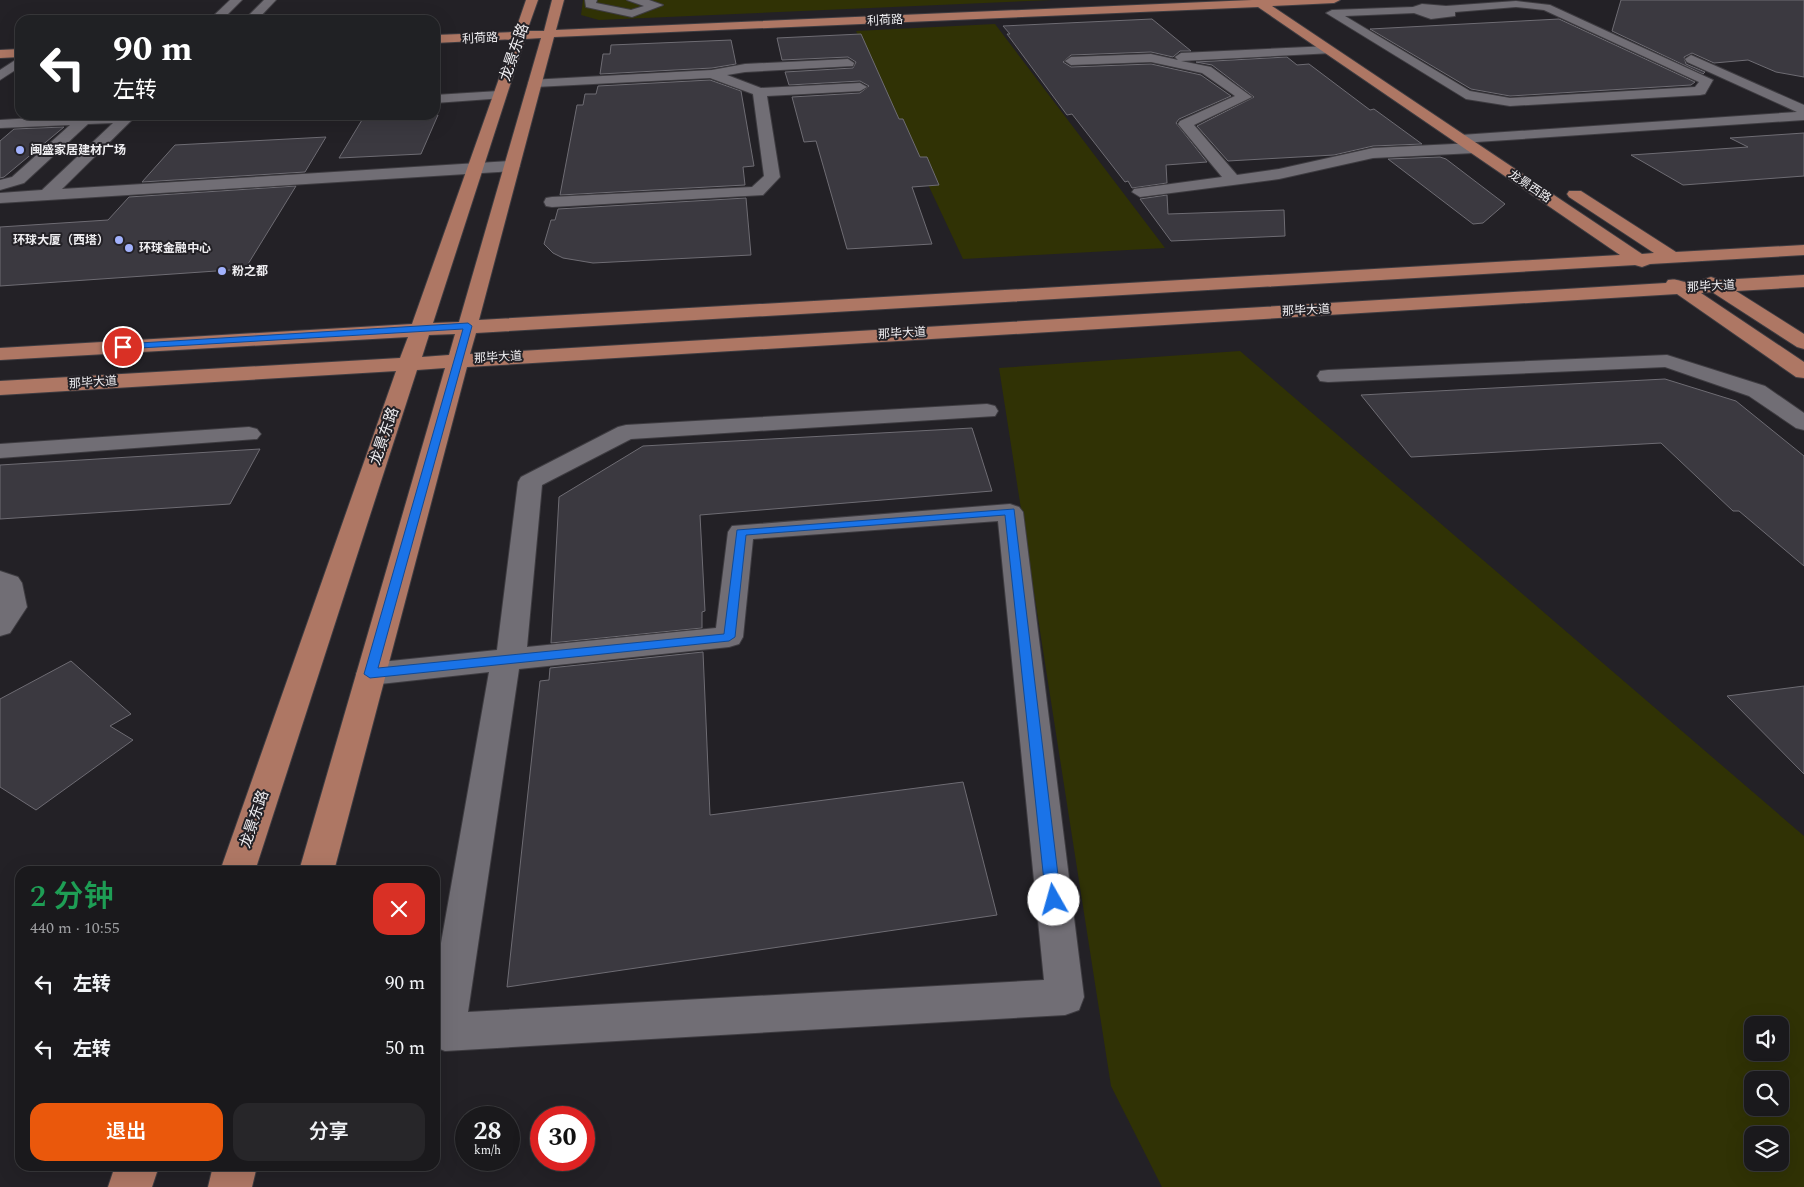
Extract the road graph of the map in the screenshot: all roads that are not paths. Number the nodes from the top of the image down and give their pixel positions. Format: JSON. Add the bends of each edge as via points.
{"nodes":[{"id":1,"x":236,"y":0,"type":"edge"},
{"id":2,"x":270,"y":0,"type":"edge"},
{"id":3,"x":532,"y":0,"type":"edge"},
{"id":4,"x":558,"y":0,"type":"edge"},
{"id":5,"x":591,"y":0,"type":"edge"},
{"id":6,"x":633,"y":0,"type":"edge"},
{"id":7,"x":1229,"y":0,"type":"edge"},
{"id":8,"x":1334,"y":0,"type":"edge"},
{"id":9,"x":1395,"y":0,"type":"edge"},
{"id":10,"x":1426,"y":0,"type":"edge"},
{"id":11,"x":1560,"y":0,"type":"edge"},
{"id":12,"x":1280,"y":1,"type":"edge"},
{"id":13,"x":1258,"y":2,"type":"edge"},
{"id":14,"x":1446,"y":10,"type":"junction"},
{"id":15,"x":1419,"y":11,"type":"junction"},
{"id":16,"x":220,"y":15,"type":"edge"},
{"id":17,"x":255,"y":15,"type":"edge"},
{"id":18,"x":1566,"y":16,"type":"junction"},
{"id":19,"x":1350,"y":24,"type":"junction"},
{"id":20,"x":549,"y":32,"type":"junction"},
{"id":21,"x":520,"y":34,"type":"junction"},
{"id":22,"x":440,"y":35,"type":"edge"},
{"id":23,"x":440,"y":40,"type":"edge"},
{"id":24,"x":1329,"y":50,"type":"junction"},
{"id":25,"x":15,"y":53,"type":"edge"},
{"id":26,"x":0,"y":54,"type":"edge"},
{"id":27,"x":1151,"y":58,"type":"junction"},
{"id":28,"x":0,"y":59,"type":"edge"},
{"id":29,"x":15,"y":59,"type":"edge"},
{"id":30,"x":1071,"y":61,"type":"dead end"},
{"id":31,"x":15,"y":63,"type":"edge"},
{"id":32,"x":848,"y":63,"type":"dead end"},
{"id":33,"x":15,"y":74,"type":"edge"},
{"id":34,"x":712,"y":74,"type":"junction"},
{"id":35,"x":0,"y":75,"type":"edge"},
{"id":36,"x":535,"y":83,"type":"junction"},
{"id":37,"x":860,"y":87,"type":"dead end"},
{"id":38,"x":1414,"y":88,"type":"dead end"},
{"id":39,"x":760,"y":92,"type":"junction"},
{"id":40,"x":500,"y":95,"type":"junction"},
{"id":41,"x":440,"y":99,"type":"edge"},
{"id":42,"x":1804,"y":110,"type":"edge"},
{"id":43,"x":1804,"y":116,"type":"edge"},
{"id":44,"x":50,"y":120,"type":"edge"},
{"id":45,"x":84,"y":120,"type":"edge"},
{"id":46,"x":124,"y":120,"type":"edge"},
{"id":47,"x":1463,"y":121,"type":"dead end"},
{"id":48,"x":0,"y":124,"type":"edge"},
{"id":49,"x":1488,"y":137,"type":"junction"},
{"id":50,"x":1468,"y":143,"type":"junction"},
{"id":51,"x":1513,"y":153,"type":"dead end"},
{"id":52,"x":512,"y":166,"type":"junction"},
{"id":53,"x":475,"y":168,"type":"junction"},
{"id":54,"x":1232,"y":180,"type":"junction"},
{"id":55,"x":0,"y":185,"type":"edge"},
{"id":56,"x":1563,"y":186,"type":"dead end"},
{"id":57,"x":1140,"y":192,"type":"dead end"},
{"id":58,"x":47,"y":195,"type":"junction"},
{"id":59,"x":0,"y":198,"type":"edge"},
{"id":60,"x":552,"y":202,"type":"dead end"},
{"id":61,"x":1804,"y":250,"type":"edge"},
{"id":62,"x":1671,"y":257,"type":"junction"},
{"id":63,"x":1637,"y":259,"type":"junction"},
{"id":64,"x":1804,"y":281,"type":"edge"},
{"id":65,"x":1715,"y":285,"type":"junction"},
{"id":66,"x":1680,"y":287,"type":"junction"},
{"id":67,"x":468,"y":326,"type":"junction"},
{"id":68,"x":421,"y":329,"type":"junction"},
{"id":69,"x":1804,"y":344,"type":"edge"},
{"id":70,"x":0,"y":354,"type":"edge"},
{"id":71,"x":457,"y":360,"type":"junction"},
{"id":72,"x":409,"y":362,"type":"junction"},
{"id":73,"x":1804,"y":372,"type":"edge"},
{"id":74,"x":1328,"y":376,"type":"dead end"},
{"id":75,"x":0,"y":388,"type":"edge"},
{"id":76,"x":987,"y":410,"type":"dead end"},
{"id":77,"x":1804,"y":422,"type":"edge"},
{"id":78,"x":249,"y":434,"type":"dead end"},
{"id":79,"x":0,"y":451,"type":"edge"},
{"id":80,"x":0,"y":580,"type":"edge"},
{"id":81,"x":0,"y":626,"type":"edge"},
{"id":82,"x":509,"y":659,"type":"junction"},
{"id":83,"x":370,"y":674,"type":"junction"},
{"id":84,"x":239,"y":866,"type":"edge"},
{"id":85,"x":317,"y":866,"type":"edge"},
{"id":86,"x":135,"y":1171,"type":"edge"},
{"id":87,"x":235,"y":1171,"type":"edge"},
{"id":88,"x":130,"y":1187,"type":"edge"},
{"id":89,"x":230,"y":1187,"type":"edge"}],
"edges":[{"from":1,"to":16,"type":"street"},
{"from":2,"to":17,"type":"street"},
{"from":3,"to":21,"type":"main road","name":"龙景东路"},
{"from":4,"to":20,"type":"main road","name":"龙景东路"},
{"from":5,"to":6,"type":"street","via":[[590,5],[632,14],[656,5]]},
{"from":7,"to":20,"type":"main road","name":"利荷路"},
{"from":8,"to":12,"type":"main road","name":"利荷路"},
{"from":9,"to":15,"type":"street"},
{"from":10,"to":14,"type":"street"},
{"from":11,"to":42,"type":"street"},
{"from":12,"to":13,"type":"main road","name":"利荷路"},
{"from":12,"to":38,"type":"main road"},
{"from":13,"to":20,"type":"main road","name":"利荷路"},
{"from":13,"to":24,"type":"main road","name":"龙景西路"},
{"from":14,"to":15,"type":"street"},
{"from":14,"to":18,"type":"street","via":[[1512,17]]},
{"from":14,"to":18,"type":"street","via":[[1516,4],[1546,7]]},
{"from":15,"to":19,"type":"street","via":[[1411,22]]},
{"from":15,"to":19,"type":"street","via":[[1332,14]]},
{"from":18,"to":19,"type":"street","via":[[1706,80],[1700,91],[1510,102],[1466,95]]},
{"from":20,"to":21,"type":"main road","name":"利荷路"},
{"from":20,"to":36,"type":"main road","name":"龙景东路"},
{"from":21,"to":22,"type":"main road","name":"利荷路"},
{"from":21,"to":23,"type":"main road","name":"利荷路"},
{"from":21,"to":40,"type":"main road","name":"龙景东路"},
{"from":24,"to":27,"type":"street"},
{"from":24,"to":50,"type":"main road","name":"龙景西路"},
{"from":25,"to":26,"type":"main road"},
{"from":27,"to":30,"type":"street"},
{"from":27,"to":54,"type":"street","via":[[1206,70],[1244,97],[1185,124]]},
{"from":28,"to":29,"type":"main road"},
{"from":31,"to":35,"type":"street"},
{"from":32,"to":34,"type":"street","via":[[745,68]]},
{"from":33,"to":35,"type":"street"},
{"from":34,"to":36,"type":"street"},
{"from":34,"to":39,"type":"street"},
{"from":36,"to":52,"type":"main road","name":"龙景东路"},
{"from":37,"to":39,"type":"street"},
{"from":39,"to":60,"type":"street","via":[[772,177],[758,192]]},
{"from":40,"to":41,"type":"street"},
{"from":40,"to":53,"type":"main road","name":"龙景东路"},
{"from":43,"to":49,"type":"street"},
{"from":44,"to":48,"type":"street"},
{"from":45,"to":55,"type":"street","via":[[18,180]]},
{"from":46,"to":58,"type":"street"},
{"from":47,"to":49,"type":"main road","name":"龙景西路"},
{"from":49,"to":50,"type":"street"},
{"from":49,"to":51,"type":"main road","name":"龙景西路"},
{"from":50,"to":54,"type":"street","via":[[1373,153],[1279,174]]},
{"from":50,"to":63,"type":"main road","name":"龙景西路"},
{"from":52,"to":53,"type":"street"},
{"from":52,"to":67,"type":"main road","name":"龙景东路"},
{"from":53,"to":58,"type":"street"},
{"from":53,"to":68,"type":"main road","name":"龙景东路"},
{"from":54,"to":57,"type":"street"},
{"from":56,"to":62,"type":"main road","name":"龙景西路"},
{"from":58,"to":59,"type":"street"},
{"from":61,"to":62,"type":"main road"},
{"from":62,"to":63,"type":"main road"},
{"from":62,"to":65,"type":"main road","name":"龙景西路"},
{"from":63,"to":66,"type":"main road","name":"龙景西路"},
{"from":63,"to":67,"type":"main road"},
{"from":64,"to":65,"type":"main road","name":"那毕大道"},
{"from":65,"to":66,"type":"main road","name":"那毕大道"},
{"from":65,"to":69,"type":"main road","name":"龙景西路"},
{"from":66,"to":71,"type":"main road","name":"那毕大道"},
{"from":66,"to":73,"type":"main road","name":"龙景西路"},
{"from":67,"to":68,"type":"main road"},
{"from":67,"to":71,"type":"main road","name":"龙景东路"},
{"from":68,"to":70,"type":"main road"},
{"from":68,"to":72,"type":"main road","name":"龙景东路"},
{"from":71,"to":72,"type":"main road","name":"那毕大道"},
{"from":71,"to":83,"type":"main road","name":"龙景东路"},
{"from":72,"to":75,"type":"main road","name":"那毕大道"},
{"from":72,"to":84,"type":"main road","name":"龙景东路"},
{"from":74,"to":77,"type":"street","via":[[1667,361],[1757,391]]},
{"from":76,"to":82,"type":"street","via":[[626,432],[539,477],[530,482]]},
{"from":78,"to":79,"type":"street"},
{"from":80,"to":81,"type":"street","via":[[8,583],[13,607]]},
{"from":82,"to":82,"type":"street","via":[[729,637],[741,532],[1010,512],[1065,998],[445,1032]]},
{"from":82,"to":83,"type":"street"},
{"from":83,"to":85,"type":"main road","name":"龙景东路"},
{"from":86,"to":88,"type":"main road"},
{"from":87,"to":89,"type":"main road"}]}
